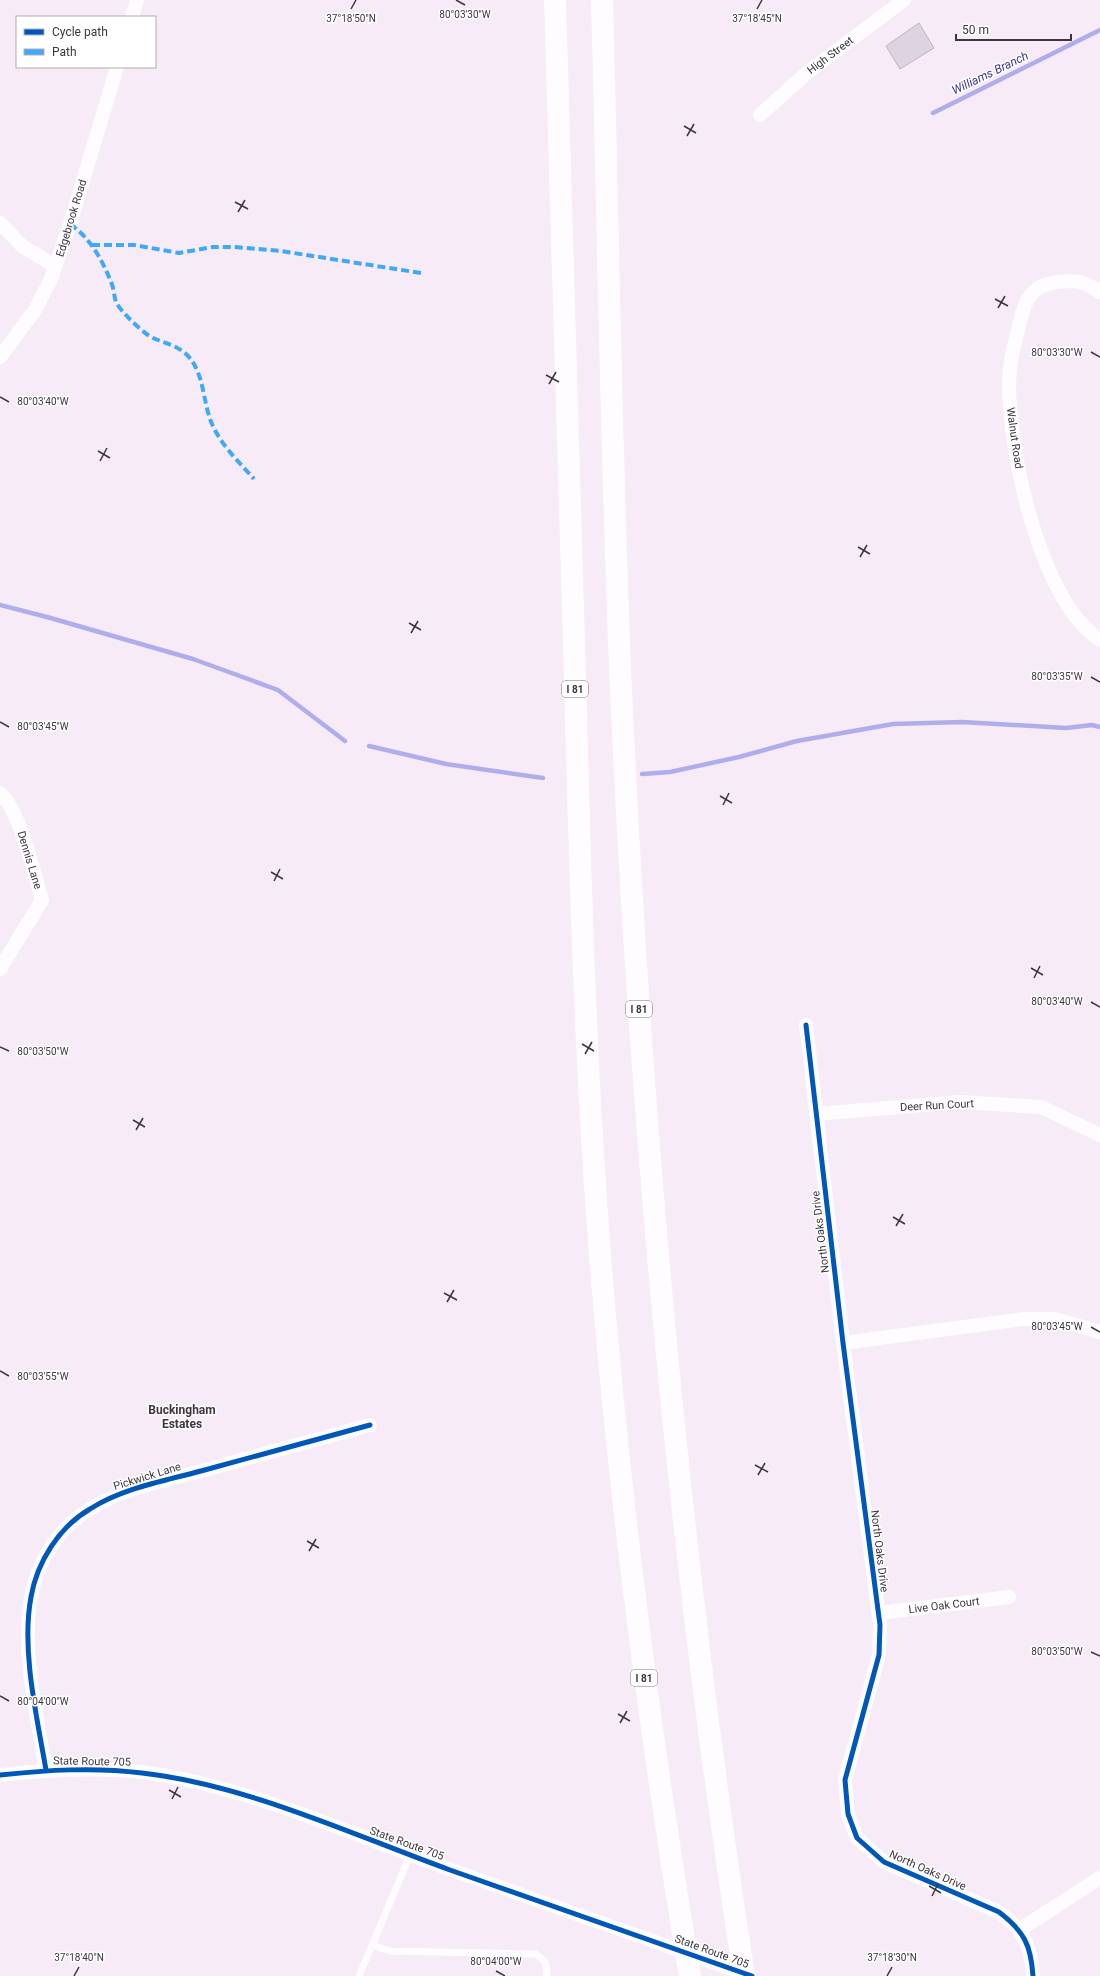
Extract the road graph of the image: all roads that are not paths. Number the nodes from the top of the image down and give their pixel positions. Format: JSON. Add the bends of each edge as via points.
{"nodes":[{"id":1,"x":137,"y":0,"type":"edge"},
{"id":2,"x":555,"y":0,"type":"edge"},
{"id":3,"x":602,"y":0,"type":"edge"},
{"id":4,"x":605,"y":0,"type":"edge"},
{"id":5,"x":904,"y":0,"type":"edge"},
{"id":6,"x":132,"y":16,"type":"edge"},
{"id":7,"x":603,"y":38,"type":"junction"},
{"id":8,"x":117,"y":68,"type":"edge"},
{"id":9,"x":760,"y":115,"type":"dead end"},
{"id":10,"x":0,"y":223,"type":"edge"},
{"id":11,"x":56,"y":266,"type":"junction"},
{"id":12,"x":1100,"y":292,"type":"edge"},
{"id":13,"x":0,"y":357,"type":"edge"},
{"id":14,"x":1100,"y":640,"type":"edge"},
{"id":15,"x":0,"y":793,"type":"edge"},
{"id":16,"x":0,"y":970,"type":"edge"},
{"id":17,"x":806,"y":1025,"type":"dead end"},
{"id":18,"x":816,"y":1114,"type":"junction"},
{"id":19,"x":1100,"y":1136,"type":"edge"},
{"id":20,"x":1100,"y":1332,"type":"edge"},
{"id":21,"x":843,"y":1343,"type":"junction"},
{"id":22,"x":370,"y":1425,"type":"dead end"},
{"id":23,"x":1009,"y":1597,"type":"dead end"},
{"id":24,"x":879,"y":1613,"type":"junction"},
{"id":25,"x":46,"y":1770,"type":"junction"},
{"id":26,"x":0,"y":1775,"type":"edge"},
{"id":27,"x":410,"y":1855,"type":"junction"},
{"id":28,"x":1100,"y":1878,"type":"edge"},
{"id":29,"x":1019,"y":1930,"type":"junction"},
{"id":30,"x":372,"y":1945,"type":"junction"},
{"id":31,"x":359,"y":1976,"type":"edge"},
{"id":32,"x":547,"y":1976,"type":"edge"},
{"id":33,"x":690,"y":1976,"type":"edge"},
{"id":34,"x":744,"y":1976,"type":"edge"},
{"id":35,"x":752,"y":1976,"type":"edge"},
{"id":36,"x":1033,"y":1976,"type":"edge"}],
"edges":[{"from":1,"to":6,"type":"street"},
{"from":2,"to":33,"type":"highway","number":"I 81","via":[[582,944],[600,1253],[618,1458],[636,1616],[668,1844]]},
{"from":3,"to":7,"type":"highway","number":"I 81"},
{"from":4,"to":7,"type":"highway"},
{"from":5,"to":9,"type":"street","name":"High Street","via":[[808,72]]},
{"from":7,"to":34,"type":"highway","number":"I 81","via":[[620,666],[648,1134],[698,1638]]},
{"from":8,"to":11,"type":"street","name":"Edgebrook Road"},
{"from":10,"to":11,"type":"street","via":[[22,246]]},
{"from":11,"to":13,"type":"street","name":"Edgebrook Road","via":[[35,310]]},
{"from":12,"to":14,"type":"street","name":"Walnut Road","via":[[1078,280],[1044,284],[1036,288],[1019,323],[1009,384],[1019,469],[1040,547],[1074,617]]},
{"from":15,"to":16,"type":"street","name":"Dennis Lane","via":[[20,827],[42,900]]},
{"from":17,"to":18,"type":"street","name":"North Oaks Drive"},
{"from":18,"to":19,"type":"street","name":"Deer Run Court","via":[[959,1102],[1041,1107]]},
{"from":18,"to":21,"type":"street","name":"North Oaks Drive"},
{"from":20,"to":21,"type":"street","via":[[1055,1319],[1024,1319]]},
{"from":21,"to":24,"type":"street","name":"North Oaks Drive"},
{"from":22,"to":25,"type":"street","name":"Pickwick Lane","via":[[109,1498],[89,1509],[66,1527],[48,1552],[39,1571],[31,1595],[28,1616],[27,1638]]},
{"from":23,"to":24,"type":"street","name":"Live Oak Court"},
{"from":24,"to":29,"type":"street","name":"North Oaks Drive","via":[[879,1655],[845,1780],[848,1814],[856,1838],[884,1862],[999,1912]]},
{"from":25,"to":26,"type":"street","name":"State Route 705"},
{"from":25,"to":27,"type":"street","name":"State Route 705","via":[[100,1769],[184,1779],[291,1811]]},
{"from":27,"to":30,"type":"lane"},
{"from":27,"to":35,"type":"street","name":"State Route 705"},
{"from":28,"to":29,"type":"street"},
{"from":29,"to":36,"type":"street","name":"North Oaks Drive","via":[[1024,1936],[1031,1957]]},
{"from":30,"to":31,"type":"lane"},
{"from":30,"to":32,"type":"lane","via":[[390,1951],[535,1954],[543,1958],[547,1965]]}]}
